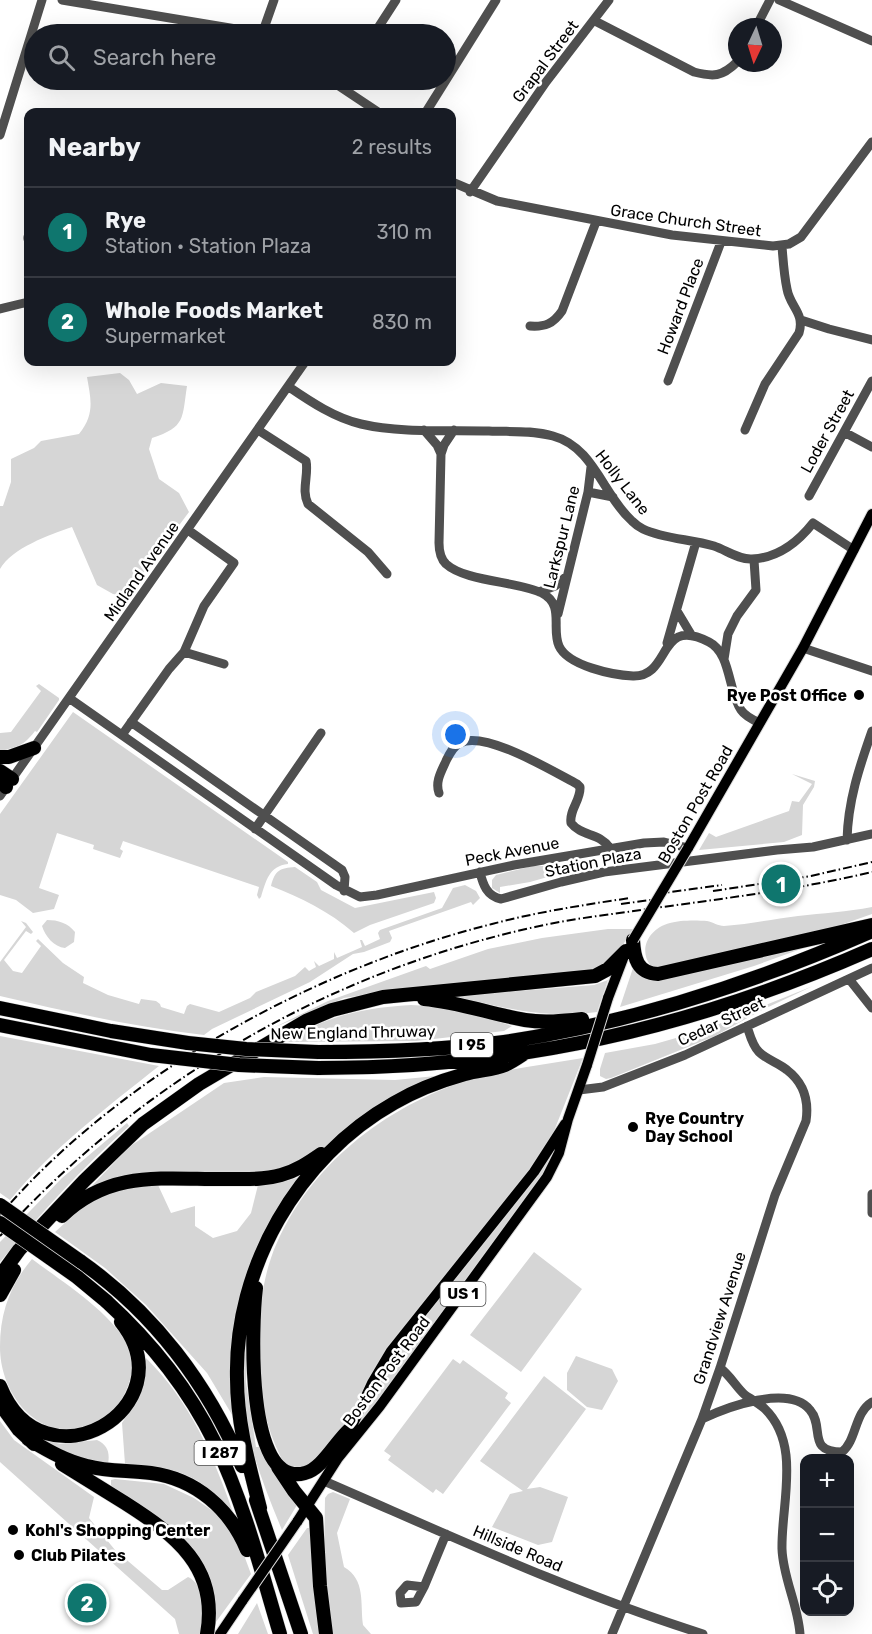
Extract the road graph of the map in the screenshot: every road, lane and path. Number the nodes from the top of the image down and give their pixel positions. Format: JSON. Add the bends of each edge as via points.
{"nodes":[{"id":1,"x":42,"y":0,"type":"edge"},
{"id":2,"x":62,"y":0,"type":"edge"},
{"id":3,"x":274,"y":0,"type":"edge"},
{"id":4,"x":396,"y":0,"type":"edge"},
{"id":5,"x":496,"y":0,"type":"edge"},
{"id":6,"x":609,"y":0,"type":"edge"},
{"id":7,"x":770,"y":0,"type":"edge"},
{"id":8,"x":779,"y":0,"type":"edge"},
{"id":9,"x":761,"y":18,"type":"edge"},
{"id":10,"x":595,"y":21,"type":"junction"},
{"id":11,"x":35,"y":24,"type":"edge"},
{"id":12,"x":206,"y":24,"type":"edge"},
{"id":13,"x":266,"y":24,"type":"edge"},
{"id":14,"x":380,"y":24,"type":"edge"},
{"id":15,"x":872,"y":41,"type":"edge"},
{"id":16,"x":24,"y":58,"type":"edge"},
{"id":17,"x":456,"y":64,"type":"edge"},
{"id":18,"x":728,"y":70,"type":"edge"},
{"id":19,"x":351,"y":90,"type":"edge"},
{"id":20,"x":440,"y":90,"type":"edge"},
{"id":21,"x":373,"y":108,"type":"edge"},
{"id":22,"x":428,"y":108,"type":"edge"},
{"id":23,"x":0,"y":135,"type":"edge"},
{"id":24,"x":872,"y":142,"type":"edge"},
{"id":25,"x":456,"y":184,"type":"edge"},
{"id":26,"x":470,"y":192,"type":"junction"},
{"id":27,"x":596,"y":222,"type":"junction"},
{"id":28,"x":721,"y":242,"type":"junction"},
{"id":29,"x":782,"y":246,"type":"junction"},
{"id":30,"x":24,"y":303,"type":"edge"},
{"id":31,"x":0,"y":309,"type":"edge"},
{"id":32,"x":801,"y":320,"type":"junction"},
{"id":33,"x":530,"y":326,"type":"dead end"},
{"id":34,"x":872,"y":339,"type":"edge"},
{"id":35,"x":302,"y":366,"type":"edge"},
{"id":36,"x":668,"y":381,"type":"dead end"},
{"id":37,"x":872,"y":381,"type":"edge"},
{"id":38,"x":289,"y":387,"type":"junction"},
{"id":39,"x":258,"y":430,"type":"junction"},
{"id":40,"x":424,"y":430,"type":"junction"},
{"id":41,"x":454,"y":430,"type":"junction"},
{"id":42,"x":745,"y":430,"type":"dead end"},
{"id":43,"x":844,"y":432,"type":"junction"},
{"id":44,"x":872,"y":447,"type":"edge"},
{"id":45,"x":441,"y":454,"type":"junction"},
{"id":46,"x":591,"y":464,"type":"junction"},
{"id":47,"x":588,"y":492,"type":"junction"},
{"id":48,"x":809,"y":496,"type":"dead end"},
{"id":49,"x":613,"y":497,"type":"junction"},
{"id":50,"x":872,"y":514,"type":"edge"},
{"id":51,"x":188,"y":530,"type":"junction"},
{"id":52,"x":696,"y":542,"type":"junction"},
{"id":53,"x":854,"y":550,"type":"junction"},
{"id":54,"x":753,"y":560,"type":"junction"},
{"id":55,"x":387,"y":574,"type":"dead end"},
{"id":56,"x":567,"y":576,"type":"junction"},
{"id":57,"x":539,"y":592,"type":"junction"},
{"id":58,"x":677,"y":612,"type":"junction"},
{"id":59,"x":557,"y":617,"type":"junction"},
{"id":60,"x":728,"y":634,"type":"junction"},
{"id":61,"x":692,"y":636,"type":"junction"},
{"id":62,"x":707,"y":641,"type":"junction"},
{"id":63,"x":803,"y":648,"type":"junction"},
{"id":64,"x":665,"y":649,"type":"junction"},
{"id":65,"x":184,"y":652,"type":"junction"},
{"id":66,"x":724,"y":660,"type":"junction"},
{"id":67,"x":224,"y":664,"type":"dead end"},
{"id":68,"x":872,"y":671,"type":"edge"},
{"id":69,"x":69,"y":698,"type":"junction"},
{"id":70,"x":131,"y":722,"type":"junction"},
{"id":71,"x":760,"y":723,"type":"junction"},
{"id":72,"x":872,"y":731,"type":"edge"},
{"id":73,"x":321,"y":733,"type":"dead end"},
{"id":74,"x":122,"y":735,"type":"junction"},
{"id":75,"x":34,"y":748,"type":"junction"},
{"id":76,"x":0,"y":757,"type":"edge"},
{"id":77,"x":0,"y":771,"type":"edge"},
{"id":78,"x":5,"y":786,"type":"edge"},
{"id":79,"x":439,"y":793,"type":"dead end"},
{"id":80,"x":265,"y":814,"type":"junction"},
{"id":81,"x":255,"y":829,"type":"junction"},
{"id":82,"x":872,"y":834,"type":"edge"},
{"id":83,"x":847,"y":840,"type":"junction"},
{"id":84,"x":610,"y":848,"type":"junction"},
{"id":85,"x":688,"y":848,"type":"junction"},
{"id":86,"x":480,"y":872,"type":"junction"},
{"id":87,"x":344,"y":891,"type":"junction"},
{"id":88,"x":872,"y":925,"type":"edge"},
{"id":89,"x":872,"y":931,"type":"edge"},
{"id":90,"x":629,"y":946,"type":"junction"},
{"id":91,"x":872,"y":949,"type":"edge"},
{"id":92,"x":872,"y":968,"type":"edge"},
{"id":93,"x":849,"y":979,"type":"junction"},
{"id":94,"x":359,"y":1002,"type":"junction"},
{"id":95,"x":0,"y":1008,"type":"edge"},
{"id":96,"x":872,"y":1008,"type":"edge"},
{"id":97,"x":623,"y":1017,"type":"junction"},
{"id":98,"x":0,"y":1025,"type":"edge"},
{"id":99,"x":747,"y":1026,"type":"junction"},
{"id":100,"x":525,"y":1053,"type":"junction"},
{"id":101,"x":579,"y":1090,"type":"junction"},
{"id":102,"x":568,"y":1119,"type":"junction"},
{"id":103,"x":344,"y":1138,"type":"junction"},
{"id":104,"x":872,"y":1194,"type":"edge"},
{"id":105,"x":0,"y":1205,"type":"edge"},
{"id":106,"x":872,"y":1213,"type":"edge"},
{"id":107,"x":0,"y":1223,"type":"edge"},
{"id":108,"x":268,"y":1243,"type":"junction"},
{"id":109,"x":0,"y":1276,"type":"edge"},
{"id":110,"x":0,"y":1295,"type":"edge"},
{"id":111,"x":106,"y":1301,"type":"junction"},
{"id":112,"x":720,"y":1368,"type":"junction"},
{"id":113,"x":0,"y":1386,"type":"edge"},
{"id":114,"x":756,"y":1402,"type":"junction"},
{"id":115,"x":872,"y":1402,"type":"edge"},
{"id":116,"x":0,"y":1404,"type":"edge"},
{"id":117,"x":702,"y":1419,"type":"junction"},
{"id":118,"x":350,"y":1429,"type":"junction"},
{"id":119,"x":28,"y":1439,"type":"junction"},
{"id":120,"x":273,"y":1457,"type":"junction"},
{"id":121,"x":339,"y":1458,"type":"junction"},
{"id":122,"x":324,"y":1481,"type":"junction"},
{"id":123,"x":307,"y":1506,"type":"junction"},
{"id":124,"x":260,"y":1508,"type":"junction"},
{"id":125,"x":446,"y":1534,"type":"junction"},
{"id":126,"x":424,"y":1587,"type":"dead end"},
{"id":127,"x":624,"y":1607,"type":"junction"},
{"id":128,"x":207,"y":1634,"type":"edge"},
{"id":129,"x":220,"y":1634,"type":"edge"},
{"id":130,"x":280,"y":1634,"type":"edge"},
{"id":131,"x":301,"y":1634,"type":"edge"},
{"id":132,"x":326,"y":1634,"type":"edge"},
{"id":133,"x":612,"y":1634,"type":"edge"},
{"id":134,"x":703,"y":1634,"type":"edge"},
{"id":135,"x":800,"y":1634,"type":"edge"}],
"edges":[{"from":1,"to":11,"type":"street"},
{"from":2,"to":12,"type":"street"},
{"from":3,"to":13,"type":"street"},
{"from":4,"to":14,"type":"street"},
{"from":5,"to":17,"type":"street"},
{"from":6,"to":10,"type":"street"},
{"from":7,"to":9,"type":"street"},
{"from":8,"to":15,"type":"street"},
{"from":10,"to":18,"type":"street","name":"Grapal Street","via":[[694,72],[723,74]]},
{"from":10,"to":26,"type":"street","name":"Grapal Street","via":[[546,82]]},
{"from":16,"to":23,"type":"street"},
{"from":19,"to":21,"type":"street"},
{"from":20,"to":22,"type":"street"},
{"from":24,"to":29,"type":"street","name":"Grace Church Street","via":[[801,237]]},
{"from":25,"to":26,"type":"street","name":"Grace Church Street"},
{"from":26,"to":27,"type":"street","name":"Grace Church Street"},
{"from":27,"to":28,"type":"street","name":"Grace Church Street"},
{"from":27,"to":33,"type":"street","via":[[562,311],[546,326]]},
{"from":28,"to":29,"type":"street","name":"Grace Church Street"},
{"from":28,"to":36,"type":"street","name":"Howard Place"},
{"from":29,"to":32,"type":"street","via":[[787,291]]},
{"from":30,"to":31,"type":"street"},
{"from":32,"to":34,"type":"street"},
{"from":32,"to":42,"type":"street","via":[[799,333],[765,384]]},
{"from":35,"to":38,"type":"street","name":"Midland Avenue"},
{"from":37,"to":43,"type":"street","name":"Loder Street"},
{"from":38,"to":39,"type":"street","name":"Midland Avenue"},
{"from":38,"to":40,"type":"street","name":"Holly Lane","via":[[316,405],[360,424]]},
{"from":39,"to":51,"type":"street","name":"Midland Avenue"},
{"from":39,"to":55,"type":"street","via":[[302,456],[307,467],[304,492],[308,504],[368,552]]},
{"from":40,"to":41,"type":"street","name":"Holly Lane"},
{"from":40,"to":45,"type":"street"},
{"from":41,"to":45,"type":"street"},
{"from":41,"to":46,"type":"street","name":"Holly Lane","via":[[554,436],[578,450]]},
{"from":43,"to":44,"type":"street"},
{"from":43,"to":48,"type":"street","name":"Loder Street"},
{"from":45,"to":57,"type":"street","via":[[438,543],[445,563],[466,573]]},
{"from":46,"to":47,"type":"street","name":"Larkspur Lane"},
{"from":46,"to":49,"type":"street","name":"Holly Lane"},
{"from":47,"to":49,"type":"street"},
{"from":47,"to":56,"type":"street","name":"Larkspur Lane"},
{"from":49,"to":52,"type":"street","name":"Holly Lane","via":[[643,529]]},
{"from":50,"to":53,"type":"main road","name":"Boston Post Road","number":"US 1"},
{"from":51,"to":65,"type":"street","via":[[234,563],[204,606]]},
{"from":51,"to":69,"type":"street","name":"Midland Avenue"},
{"from":52,"to":54,"type":"street","name":"Holly Lane"},
{"from":52,"to":58,"type":"street"},
{"from":53,"to":54,"type":"street","via":[[813,524],[794,544]]},
{"from":53,"to":63,"type":"main road","name":"Boston Post Road","number":"US 1"},
{"from":54,"to":60,"type":"street","via":[[756,590]]},
{"from":56,"to":57,"type":"street"},
{"from":56,"to":59,"type":"street","name":"Larkspur Lane"},
{"from":57,"to":59,"type":"street","via":[[551,601]]},
{"from":58,"to":61,"type":"street"},
{"from":58,"to":64,"type":"street"},
{"from":59,"to":64,"type":"street","via":[[561,649],[585,666],[642,676],[657,666]]},
{"from":60,"to":62,"type":"street"},
{"from":60,"to":66,"type":"street"},
{"from":61,"to":62,"type":"street"},
{"from":61,"to":64,"type":"street","via":[[673,639]]},
{"from":62,"to":66,"type":"street"},
{"from":63,"to":68,"type":"street"},
{"from":63,"to":71,"type":"main road","name":"Boston Post Road","number":"US 1"},
{"from":65,"to":67,"type":"street"},
{"from":65,"to":70,"type":"street"},
{"from":66,"to":71,"type":"street","via":[[741,710]]},
{"from":69,"to":74,"type":"street","name":"Peck Avenue"},
{"from":69,"to":75,"type":"street","name":"Midland Avenue"},
{"from":70,"to":74,"type":"street"},
{"from":70,"to":80,"type":"street"},
{"from":71,"to":85,"type":"main road","name":"Boston Post Road","number":"US 1"},
{"from":72,"to":83,"type":"street","via":[[854,784]]},
{"from":73,"to":80,"type":"street"},
{"from":74,"to":81,"type":"street","name":"Peck Avenue"},
{"from":75,"to":76,"type":"highway"},
{"from":75,"to":78,"type":"street","name":"Midland Avenue"},
{"from":77,"to":78,"type":"highway"},
{"from":79,"to":84,"type":"street","via":[[439,777],[456,746],[472,740],[491,744],[577,784],[580,794],[571,823],[579,831],[602,839]]},
{"from":80,"to":81,"type":"street"},
{"from":80,"to":87,"type":"street","via":[[342,870]]},
{"from":81,"to":87,"type":"street","name":"Peck Avenue"},
{"from":82,"to":83,"type":"street","name":"Station Plaza"},
{"from":83,"to":86,"type":"street","name":"Station Plaza","via":[[604,872],[501,899],[488,892]]},
{"from":84,"to":85,"type":"street","name":"Peck Avenue","via":[[655,842]]},
{"from":84,"to":86,"type":"street","name":"Peck Avenue"},
{"from":85,"to":90,"type":"main road","name":"Boston Post Road","number":"US 1","bridge":true},
{"from":86,"to":87,"type":"street","name":"Peck Avenue","via":[[377,895],[360,897]]},
{"from":88,"to":90,"type":"highway","via":[[658,974],[637,964]]},
{"from":89,"to":97,"type":"highway","name":"New England Thruway","number":"I 95","via":[[749,981]]},
{"from":90,"to":94,"type":"highway","via":[[608,969],[587,978]]},
{"from":90,"to":101,"type":"main road","name":"Boston Post Road","number":"US 1","bridge":true},
{"from":91,"to":100,"type":"highway","name":"New England Thruway","number":"I 95","via":[[704,1013],[625,1034]]},
{"from":92,"to":93,"type":"street","name":"Cedar Street"},
{"from":93,"to":96,"type":"street"},
{"from":93,"to":99,"type":"street","name":"Cedar Street"},
{"from":94,"to":97,"type":"highway","via":[[427,999],[543,1022]]},
{"from":94,"to":109,"type":"highway","via":[[294,1027],[143,1124],[103,1160],[19,1250]]},
{"from":95,"to":97,"type":"highway","name":"New England Thruway","number":"I 95","bridge":true,"via":[[188,1042],[318,1052],[475,1045]]},
{"from":98,"to":100,"type":"highway","name":"New England Thruway","number":"I 95","bridge":true,"via":[[151,1054],[230,1064],[318,1068],[433,1064]]},
{"from":99,"to":101,"type":"street","name":"Cedar Street","via":[[627,1078]]},
{"from":99,"to":112,"type":"street","name":"Grandview Avenue","via":[[760,1053],[797,1081],[808,1109],[775,1195]]},
{"from":100,"to":103,"type":"highway","via":[[505,1065],[444,1080],[409,1094]]},
{"from":101,"to":102,"type":"main road","name":"Boston Post Road","number":"US 1"},
{"from":102,"to":118,"type":"main road","name":"Boston Post Road","number":"US 1","via":[[534,1172],[391,1351]]},
{"from":102,"to":121,"type":"main road","name":"Boston Post Road","number":"US 1","via":[[560,1153],[541,1186]]},
{"from":103,"to":108,"type":"highway","via":[[291,1198]]},
{"from":103,"to":110,"type":"highway","via":[[300,1167],[271,1178],[129,1181],[98,1190],[62,1216],[16,1266]]},
{"from":104,"to":106,"type":"street"},
{"from":105,"to":124,"type":"highway","number":"I 287","bridge":true,"via":[[111,1284],[182,1359],[226,1430]]},
{"from":107,"to":111,"type":"highway","number":"I 287","bridge":true},
{"from":108,"to":120,"type":"highway","via":[[256,1290],[253,1366],[257,1410]]},
{"from":108,"to":124,"type":"highway","via":[[246,1300],[237,1365],[240,1423]]},
{"from":111,"to":113,"type":"highway","via":[[128,1333],[138,1361],[132,1396],[116,1418],[83,1435],[54,1435],[19,1417]]},
{"from":111,"to":130,"type":"highway","number":"I 287","via":[[162,1359],[211,1435],[235,1493]]},
{"from":112,"to":114,"type":"street"},
{"from":112,"to":117,"type":"street","name":"Grandview Avenue"},
{"from":114,"to":115,"type":"street","via":[[789,1397],[804,1403],[813,1412],[818,1442],[834,1452],[848,1447],[862,1411]]},
{"from":114,"to":117,"type":"street"},
{"from":114,"to":135,"type":"street","via":[[777,1424],[786,1453],[782,1551]]},
{"from":116,"to":119,"type":"highway"},
{"from":117,"to":127,"type":"street","name":"Grandview Avenue"},
{"from":118,"to":120,"type":"highway","via":[[309,1472],[289,1472]]},
{"from":118,"to":121,"type":"main road","name":"Boston Post Road","number":"US 1"},
{"from":119,"to":128,"type":"highway","via":[[157,1524],[183,1546],[205,1586],[209,1607]]},
{"from":119,"to":130,"type":"highway","via":[[76,1463],[165,1476],[204,1493],[240,1535]]},
{"from":120,"to":123,"type":"highway"},
{"from":121,"to":122,"type":"main road","name":"Boston Post Road","number":"US 1"},
{"from":122,"to":123,"type":"main road","name":"Boston Post Road","number":"US 1"},
{"from":122,"to":125,"type":"street","name":"Hillside Road"},
{"from":123,"to":129,"type":"main road","name":"Boston Post Road","number":"US 1","bridge":true},
{"from":123,"to":132,"type":"highway","via":[[316,1518]]},
{"from":124,"to":131,"type":"highway","number":"I 287"},
{"from":125,"to":126,"type":"street"},
{"from":125,"to":127,"type":"street","name":"Hillside Road"},
{"from":127,"to":133,"type":"street","name":"Grandview Avenue"},
{"from":127,"to":134,"type":"street","name":"Hillside Road"}]}
